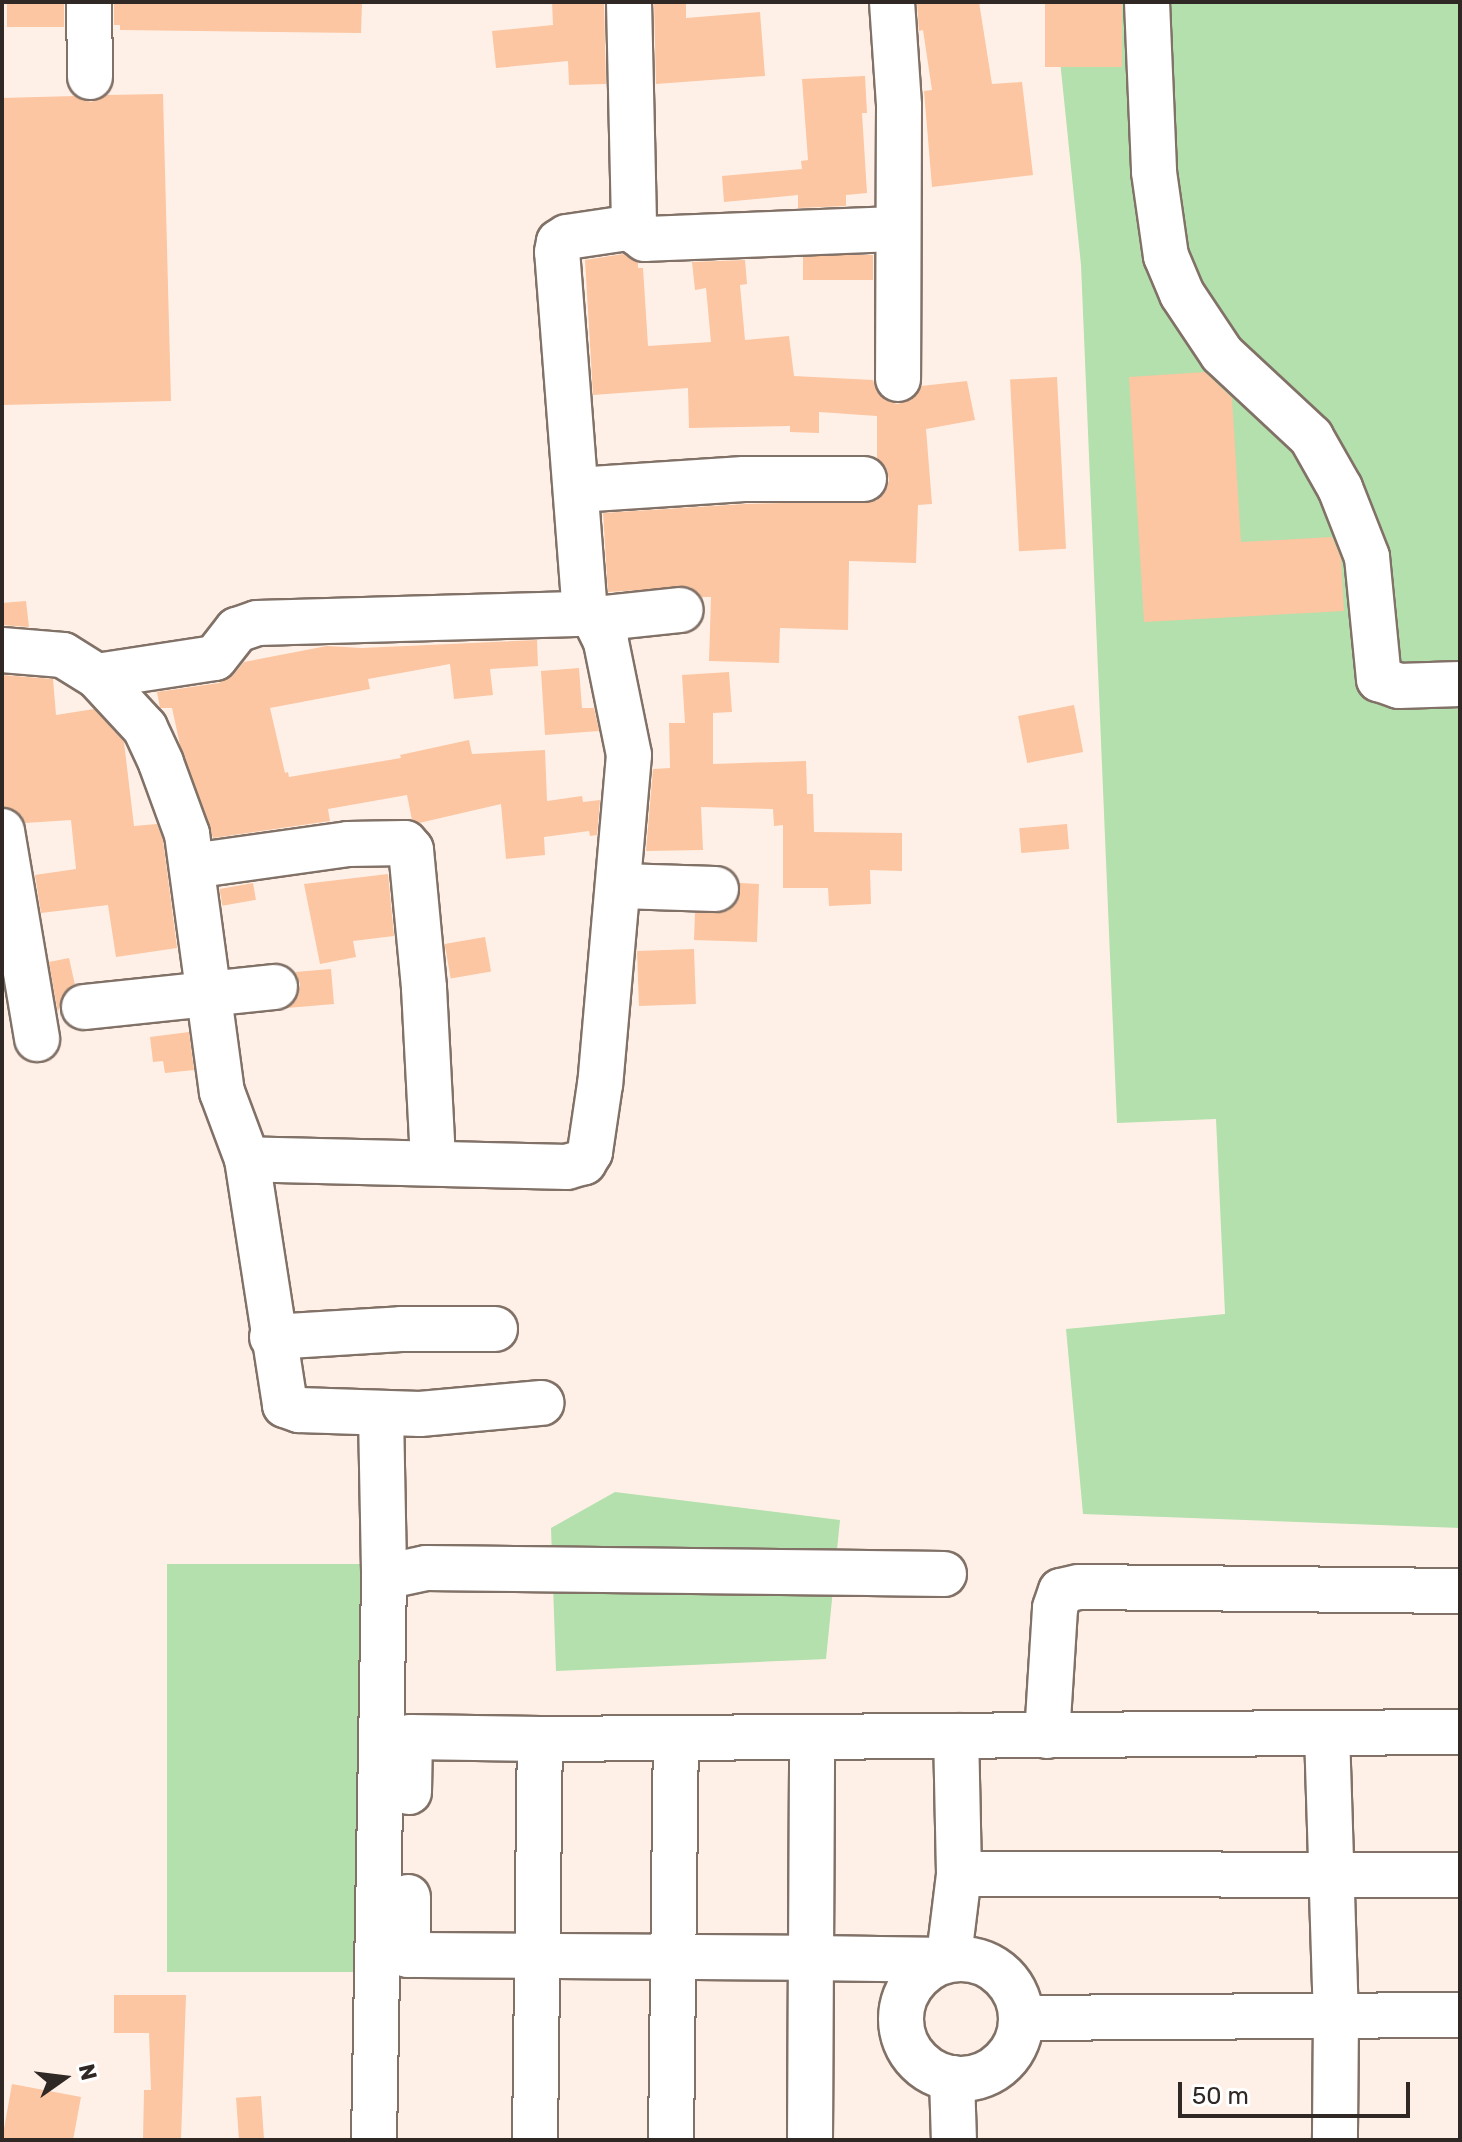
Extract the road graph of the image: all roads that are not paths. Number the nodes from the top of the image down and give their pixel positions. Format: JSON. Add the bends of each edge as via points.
{"nodes":[{"id":1,"x":89,"y":2,"type":"edge"},
{"id":2,"x":629,"y":2,"type":"edge"},
{"id":3,"x":892,"y":2,"type":"edge"},
{"id":4,"x":1147,"y":2,"type":"edge"},
{"id":5,"x":90,"y":77,"type":"dead end"},
{"id":6,"x":634,"y":227,"type":"junction"},
{"id":7,"x":898,"y":229,"type":"junction"},
{"id":8,"x":898,"y":379,"type":"dead end"},
{"id":9,"x":864,"y":479,"type":"dead end"},
{"id":10,"x":577,"y":490,"type":"junction"},
{"id":11,"x":681,"y":610,"type":"dead end"},
{"id":12,"x":590,"y":616,"type":"junction"},
{"id":13,"x":2,"y":650,"type":"edge"},
{"id":14,"x":97,"y":676,"type":"junction"},
{"id":15,"x":1460,"y":684,"type":"edge"},
{"id":16,"x":2,"y":831,"type":"edge"},
{"id":17,"x":192,"y":866,"type":"junction"},
{"id":18,"x":619,"y":886,"type":"junction"},
{"id":19,"x":716,"y":889,"type":"dead end"},
{"id":20,"x":275,"y":987,"type":"dead end"},
{"id":21,"x":208,"y":997,"type":"junction"},
{"id":22,"x":84,"y":1007,"type":"dead end"},
{"id":23,"x":37,"y":1039,"type":"dead end"},
{"id":24,"x":247,"y":1159,"type":"junction"},
{"id":25,"x":433,"y":1161,"type":"junction"},
{"id":26,"x":495,"y":1329,"type":"dead end"},
{"id":27,"x":272,"y":1337,"type":"junction"},
{"id":28,"x":542,"y":1403,"type":"dead end"},
{"id":29,"x":381,"y":1414,"type":"junction"},
{"id":30,"x":944,"y":1574,"type":"dead end"},
{"id":31,"x":384,"y":1577,"type":"junction"},
{"id":32,"x":1460,"y":1591,"type":"edge"},
{"id":33,"x":1460,"y":1732,"type":"edge"},
{"id":34,"x":1327,"y":1733,"type":"junction"},
{"id":35,"x":956,"y":1736,"type":"junction"},
{"id":36,"x":1047,"y":1736,"type":"junction"},
{"id":37,"x":812,"y":1737,"type":"junction"},
{"id":38,"x":540,"y":1739,"type":"junction"},
{"id":39,"x":676,"y":1739,"type":"junction"},
{"id":40,"x":959,"y":1874,"type":"junction"},
{"id":41,"x":1460,"y":1875,"type":"edge"},
{"id":42,"x":1329,"y":1877,"type":"junction"},
{"id":43,"x":540,"y":1957,"type":"junction"},
{"id":44,"x":672,"y":1958,"type":"junction"},
{"id":45,"x":811,"y":1958,"type":"junction"},
{"id":46,"x":948,"y":1960,"type":"junction"},
{"id":47,"x":1460,"y":2015,"type":"edge"},
{"id":48,"x":1336,"y":2017,"type":"junction"},
{"id":49,"x":1021,"y":2018,"type":"junction"},
{"id":50,"x":952,"y":2078,"type":"junction"},
{"id":51,"x":374,"y":2140,"type":"edge"},
{"id":52,"x":535,"y":2140,"type":"edge"},
{"id":53,"x":671,"y":2140,"type":"edge"},
{"id":54,"x":810,"y":2140,"type":"edge"},
{"id":55,"x":954,"y":2140,"type":"edge"},
{"id":56,"x":1335,"y":2140,"type":"edge"}],
"edges":[{"from":1,"to":5,"type":"street"},
{"from":2,"to":6,"type":"street"},
{"from":3,"to":7,"type":"street","via":[[899,106]]},
{"from":4,"to":15,"type":"street","via":[[1154,172],[1166,256],[1182,294],[1222,354],[1311,437],[1340,488],[1367,557],[1379,679],[1399,686]]},
{"from":6,"to":7,"type":"street","via":[[645,239]]},
{"from":6,"to":10,"type":"street","via":[[559,242]]},
{"from":7,"to":8,"type":"street"},
{"from":9,"to":10,"type":"street","via":[[729,479]]},
{"from":10,"to":12,"type":"street"},
{"from":11,"to":12,"type":"street"},
{"from":12,"to":14,"type":"street","via":[[257,623],[237,630],[215,658]]},
{"from":12,"to":18,"type":"street","via":[[606,642],[617,680],[629,755]]},
{"from":13,"to":14,"type":"street","via":[[63,655]]},
{"from":14,"to":17,"type":"street","via":[[145,728],[187,834]]},
{"from":16,"to":23,"type":"street"},
{"from":17,"to":21,"type":"street"},
{"from":17,"to":25,"type":"street","via":[[384,841],[405,843],[411,850]]},
{"from":18,"to":19,"type":"street"},
{"from":18,"to":25,"type":"street","via":[[600,1084],[584,1162],[567,1167]]},
{"from":20,"to":21,"type":"street"},
{"from":21,"to":22,"type":"street"},
{"from":21,"to":24,"type":"street","via":[[222,1092]]},
{"from":24,"to":25,"type":"street"},
{"from":24,"to":27,"type":"street"},
{"from":26,"to":27,"type":"street"},
{"from":27,"to":29,"type":"street","via":[[285,1405]]},
{"from":28,"to":29,"type":"street"},
{"from":29,"to":31,"type":"street"},
{"from":30,"to":31,"type":"street","via":[[426,1568]]},
{"from":31,"to":51,"type":"street"},
{"from":32,"to":36,"type":"street","via":[[1061,1591],[1055,1608]]},
{"from":33,"to":34,"type":"street"},
{"from":34,"to":36,"type":"street"},
{"from":34,"to":42,"type":"street"},
{"from":35,"to":36,"type":"street"},
{"from":35,"to":37,"type":"street"},
{"from":35,"to":40,"type":"street"},
{"from":37,"to":39,"type":"street"},
{"from":37,"to":45,"type":"street"},
{"from":38,"to":39,"type":"street"},
{"from":38,"to":43,"type":"street"},
{"from":38,"to":43,"type":"street","via":[[410,1737],[408,1955]]},
{"from":39,"to":44,"type":"street"},
{"from":40,"to":42,"type":"street"},
{"from":40,"to":46,"type":"street"},
{"from":41,"to":42,"type":"street"},
{"from":42,"to":48,"type":"street"},
{"from":43,"to":44,"type":"street"},
{"from":43,"to":52,"type":"street"},
{"from":44,"to":45,"type":"street"},
{"from":44,"to":53,"type":"street"},
{"from":45,"to":46,"type":"street"},
{"from":45,"to":54,"type":"street"},
{"from":46,"to":49,"type":"street","via":[[974,1959],[993,1968],[1008,1981]]},
{"from":46,"to":50,"type":"street","via":[[920,1975],[908,1990],[902,2027],[919,2061]]},
{"from":47,"to":48,"type":"street"},
{"from":48,"to":49,"type":"street"},
{"from":48,"to":56,"type":"street"},
{"from":49,"to":50,"type":"street","via":[[1007,2058],[981,2075]]},
{"from":50,"to":55,"type":"street"}]}
